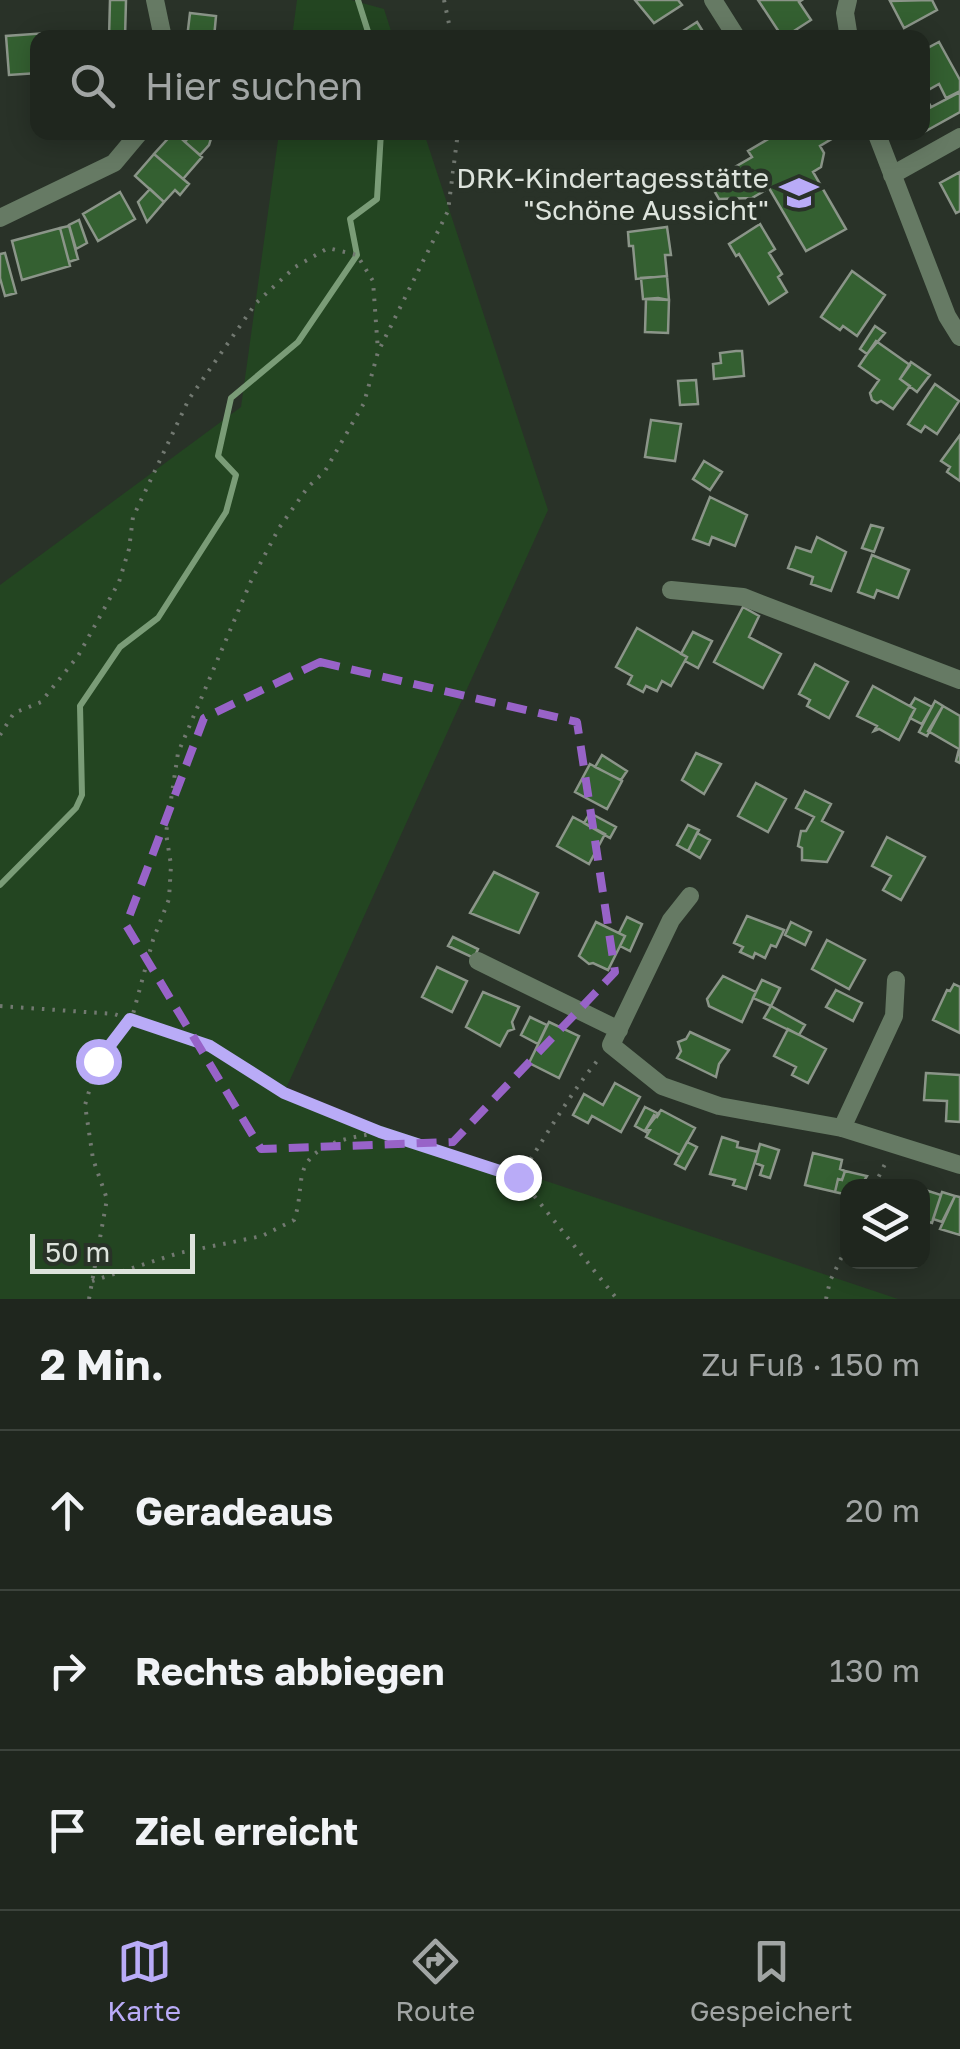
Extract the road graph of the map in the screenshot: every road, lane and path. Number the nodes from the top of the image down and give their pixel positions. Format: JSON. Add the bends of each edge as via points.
{"nodes":[{"id":1,"x":155,"y":0,"type":"edge"},
{"id":2,"x":444,"y":0,"type":"edge"},
{"id":3,"x":712,"y":0,"type":"edge"},
{"id":4,"x":848,"y":0,"type":"edge"},
{"id":5,"x":161,"y":30,"type":"edge"},
{"id":6,"x":450,"y":30,"type":"edge"},
{"id":7,"x":732,"y":30,"type":"edge"},
{"id":8,"x":847,"y":30,"type":"edge"},
{"id":9,"x":960,"y":137,"type":"edge"},
{"id":10,"x":133,"y":140,"type":"edge"},
{"id":11,"x":457,"y":140,"type":"edge"},
{"id":12,"x":879,"y":140,"type":"edge"},
{"id":13,"x":892,"y":175,"type":"junction"},
{"id":14,"x":0,"y":218,"type":"edge"},
{"id":15,"x":960,"y":337,"type":"edge"},
{"id":16,"x":378,"y":352,"type":"junction"},
{"id":17,"x":671,"y":590,"type":"dead end"},
{"id":18,"x":960,"y":680,"type":"edge"},
{"id":19,"x":0,"y":735,"type":"edge"},
{"id":20,"x":690,"y":896,"type":"dead end"},
{"id":21,"x":478,"y":961,"type":"dead end"},
{"id":22,"x":896,"y":980,"type":"dead end"},
{"id":23,"x":0,"y":1006,"type":"edge"},
{"id":24,"x":130,"y":1019,"type":"junction"},
{"id":25,"x":615,"y":1037,"type":"junction"},
{"id":26,"x":842,"y":1128,"type":"junction"},
{"id":27,"x":380,"y":1132,"type":"junction"},
{"id":28,"x":895,"y":1143,"type":"junction"},
{"id":29,"x":960,"y":1165,"type":"edge"},
{"id":30,"x":518,"y":1177,"type":"junction"},
{"id":31,"x":877,"y":1179,"type":"edge"},
{"id":32,"x":840,"y":1261,"type":"edge"},
{"id":33,"x":92,"y":1281,"type":"junction"},
{"id":34,"x":89,"y":1299,"type":"edge"},
{"id":35,"x":617,"y":1299,"type":"edge"},
{"id":36,"x":826,"y":1299,"type":"edge"}],
"edges":[{"from":1,"to":5,"type":"street"},
{"from":2,"to":6,"type":"path"},
{"from":3,"to":7,"type":"street"},
{"from":4,"to":8,"type":"street"},
{"from":9,"to":13,"type":"street"},
{"from":10,"to":14,"type":"street","via":[[114,162]]},
{"from":11,"to":16,"type":"path","via":[[448,211]]},
{"from":12,"to":13,"type":"street"},
{"from":13,"to":15,"type":"street"},
{"from":16,"to":19,"type":"path","via":[[373,281],[357,255],[328,248],[256,303],[189,400],[133,517],[120,582],[78,656],[41,702],[14,713]]},
{"from":16,"to":24,"type":"path","via":[[364,404],[251,581],[178,752],[166,833],[169,898]]},
{"from":17,"to":18,"type":"street","via":[[743,597]]},
{"from":20,"to":25,"type":"street","via":[[671,920]]},
{"from":21,"to":25,"type":"street"},
{"from":22,"to":26,"type":"street","via":[[894,1016]]},
{"from":23,"to":24,"type":"path","via":[[101,1011]]},
{"from":24,"to":27,"type":"path","via":[[210,1046],[284,1093]]},
{"from":24,"to":33,"type":"path","via":[[98,1061],[85,1106],[108,1199]]},
{"from":25,"to":26,"type":"street","via":[[662,1086],[718,1106]]},
{"from":25,"to":30,"type":"path","via":[[563,1103]]},
{"from":26,"to":28,"type":"street"},
{"from":27,"to":30,"type":"path"},
{"from":27,"to":33,"type":"path","via":[[331,1140],[310,1160],[294,1220],[262,1236]]},
{"from":28,"to":29,"type":"street"},
{"from":28,"to":31,"type":"path"},
{"from":30,"to":35,"type":"path"},
{"from":32,"to":36,"type":"path"},
{"from":33,"to":34,"type":"path"}]}
